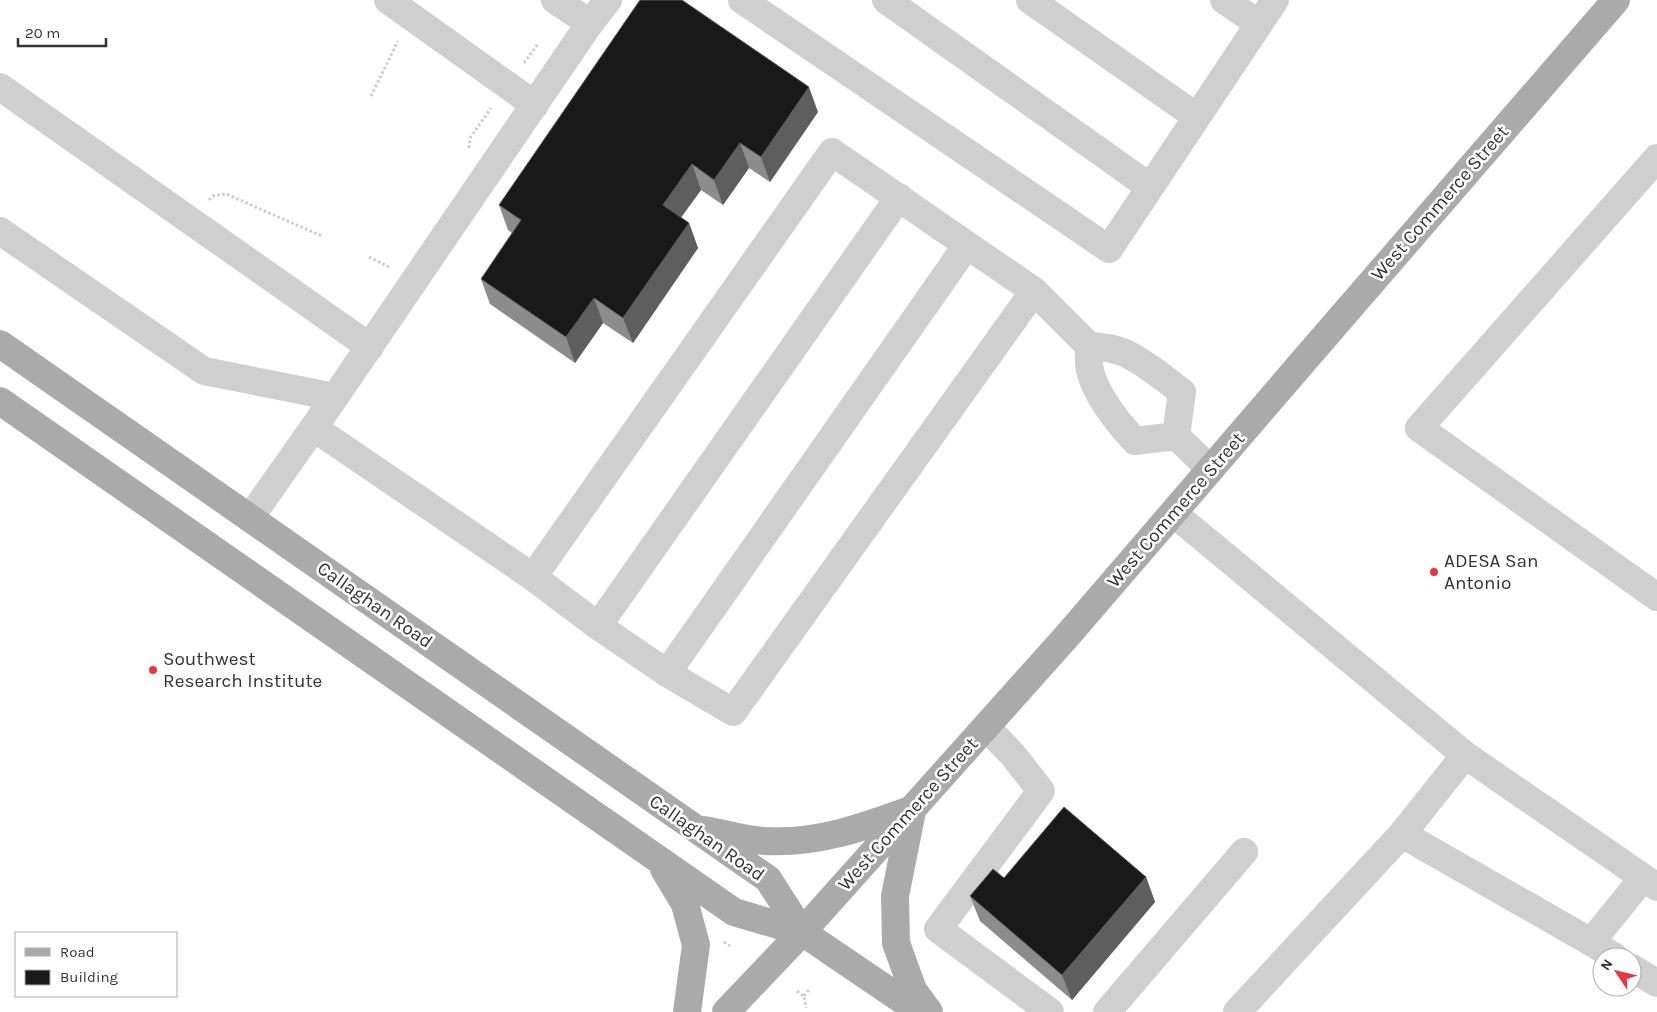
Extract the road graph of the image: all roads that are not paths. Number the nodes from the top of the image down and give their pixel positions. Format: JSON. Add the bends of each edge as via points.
{"nodes":[{"id":1,"x":388,"y":0,"type":"edge"},
{"id":2,"x":555,"y":0,"type":"edge"},
{"id":3,"x":608,"y":0,"type":"edge"},
{"id":4,"x":742,"y":0,"type":"edge"},
{"id":5,"x":886,"y":0,"type":"edge"},
{"id":6,"x":1030,"y":0,"type":"edge"},
{"id":7,"x":1224,"y":0,"type":"edge"},
{"id":8,"x":1275,"y":0,"type":"edge"},
{"id":9,"x":1616,"y":0,"type":"edge"},
{"id":10,"x":590,"y":23,"type":"junction"},
{"id":11,"x":1259,"y":24,"type":"junction"},
{"id":12,"x":0,"y":87,"type":"edge"},
{"id":13,"x":536,"y":105,"type":"junction"},
{"id":14,"x":1197,"y":117,"type":"junction"},
{"id":15,"x":1657,"y":158,"type":"edge"},
{"id":16,"x":1150,"y":187,"type":"junction"},
{"id":17,"x":899,"y":197,"type":"junction"},
{"id":18,"x":0,"y":231,"type":"edge"},
{"id":19,"x":968,"y":245,"type":"junction"},
{"id":20,"x":1034,"y":291,"type":"junction"},
{"id":21,"x":0,"y":344,"type":"edge"},
{"id":22,"x":1089,"y":346,"type":"junction"},
{"id":23,"x":370,"y":347,"type":"junction"},
{"id":24,"x":336,"y":397,"type":"junction"},
{"id":25,"x":0,"y":401,"type":"edge"},
{"id":26,"x":314,"y":428,"type":"junction"},
{"id":27,"x":1176,"y":436,"type":"junction"},
{"id":28,"x":1210,"y":470,"type":"junction"},
{"id":29,"x":1173,"y":513,"type":"junction"},
{"id":30,"x":250,"y":518,"type":"junction"},
{"id":31,"x":533,"y":577,"type":"junction"},
{"id":32,"x":1657,"y":597,"type":"edge"},
{"id":33,"x":598,"y":626,"type":"junction"},
{"id":34,"x":667,"y":673,"type":"junction"},
{"id":35,"x":986,"y":727,"type":"junction"},
{"id":36,"x":1466,"y":754,"type":"junction"},
{"id":37,"x":912,"y":809,"type":"junction"},
{"id":38,"x":694,"y":827,"type":"junction"},
{"id":39,"x":1402,"y":834,"type":"junction"},
{"id":40,"x":1244,"y":852,"type":"dead end"},
{"id":41,"x":657,"y":860,"type":"junction"},
{"id":42,"x":1650,"y":882,"type":"edge"},
{"id":43,"x":802,"y":932,"type":"junction"},
{"id":44,"x":1592,"y":942,"type":"junction"},
{"id":45,"x":1600,"y":947,"type":"edge"},
{"id":46,"x":1642,"y":974,"type":"edge"},
{"id":47,"x":1657,"y":983,"type":"edge"},
{"id":48,"x":687,"y":1012,"type":"edge"},
{"id":49,"x":726,"y":1012,"type":"edge"},
{"id":50,"x":920,"y":1012,"type":"edge"},
{"id":51,"x":929,"y":1012,"type":"edge"},
{"id":52,"x":1050,"y":1012,"type":"edge"},
{"id":53,"x":1107,"y":1012,"type":"edge"},
{"id":54,"x":1237,"y":1012,"type":"edge"}],
"edges":[{"from":1,"to":13,"type":"lane"},
{"from":2,"to":10,"type":"lane"},
{"from":3,"to":10,"type":"lane"},
{"from":4,"to":16,"type":"lane","via":[[1109,249]]},
{"from":5,"to":16,"type":"lane"},
{"from":6,"to":14,"type":"lane"},
{"from":7,"to":11,"type":"lane"},
{"from":8,"to":11,"type":"lane"},
{"from":9,"to":28,"type":"main road","name":"West Commerce Street"},
{"from":10,"to":13,"type":"lane"},
{"from":11,"to":14,"type":"lane"},
{"from":12,"to":23,"type":"lane"},
{"from":13,"to":23,"type":"lane"},
{"from":14,"to":16,"type":"lane"},
{"from":15,"to":32,"type":"lane","via":[[1419,428]]},
{"from":17,"to":19,"type":"lane"},
{"from":17,"to":31,"type":"lane","via":[[832,152]]},
{"from":17,"to":33,"type":"lane"},
{"from":18,"to":24,"type":"lane","via":[[204,371]]},
{"from":19,"to":20,"type":"lane"},
{"from":19,"to":34,"type":"lane"},
{"from":20,"to":22,"type":"lane"},
{"from":20,"to":34,"type":"lane","via":[[733,712]]},
{"from":21,"to":30,"type":"main road","name":"Callaghan Road"},
{"from":22,"to":27,"type":"lane","via":[[1090,369],[1096,385],[1135,441]]},
{"from":22,"to":27,"type":"lane","via":[[1128,354],[1182,392]]},
{"from":23,"to":24,"type":"lane"},
{"from":24,"to":26,"type":"lane"},
{"from":25,"to":41,"type":"main road"},
{"from":26,"to":30,"type":"lane"},
{"from":26,"to":31,"type":"lane"},
{"from":27,"to":28,"type":"lane"},
{"from":28,"to":29,"type":"main road","name":"West Commerce Street"},
{"from":29,"to":35,"type":"main road","name":"West Commerce Street"},
{"from":29,"to":36,"type":"lane"},
{"from":30,"to":38,"type":"main road","name":"Callaghan Road"},
{"from":31,"to":33,"type":"lane"},
{"from":33,"to":34,"type":"lane"},
{"from":35,"to":37,"type":"main road","name":"West Commerce Street"},
{"from":35,"to":52,"type":"lane","via":[[1041,791],[938,929]]},
{"from":36,"to":39,"type":"lane"},
{"from":36,"to":42,"type":"lane"},
{"from":37,"to":38,"type":"main road","via":[[852,831],[802,841],[764,841]]},
{"from":37,"to":43,"type":"main road","name":"West Commerce Street"},
{"from":37,"to":51,"type":"main road","via":[[895,896],[896,943],[913,990]]},
{"from":38,"to":43,"type":"main road","name":"Callaghan Road","via":[[768,879]]},
{"from":39,"to":44,"type":"lane"},
{"from":39,"to":54,"type":"lane"},
{"from":40,"to":53,"type":"lane"},
{"from":41,"to":43,"type":"main road","via":[[734,912]]},
{"from":41,"to":48,"type":"main road","via":[[686,904],[696,945]]},
{"from":42,"to":44,"type":"lane"},
{"from":43,"to":49,"type":"main road","name":"West Commerce Street"},
{"from":43,"to":50,"type":"main road"},
{"from":44,"to":45,"type":"lane"},
{"from":46,"to":47,"type":"lane"}]}
